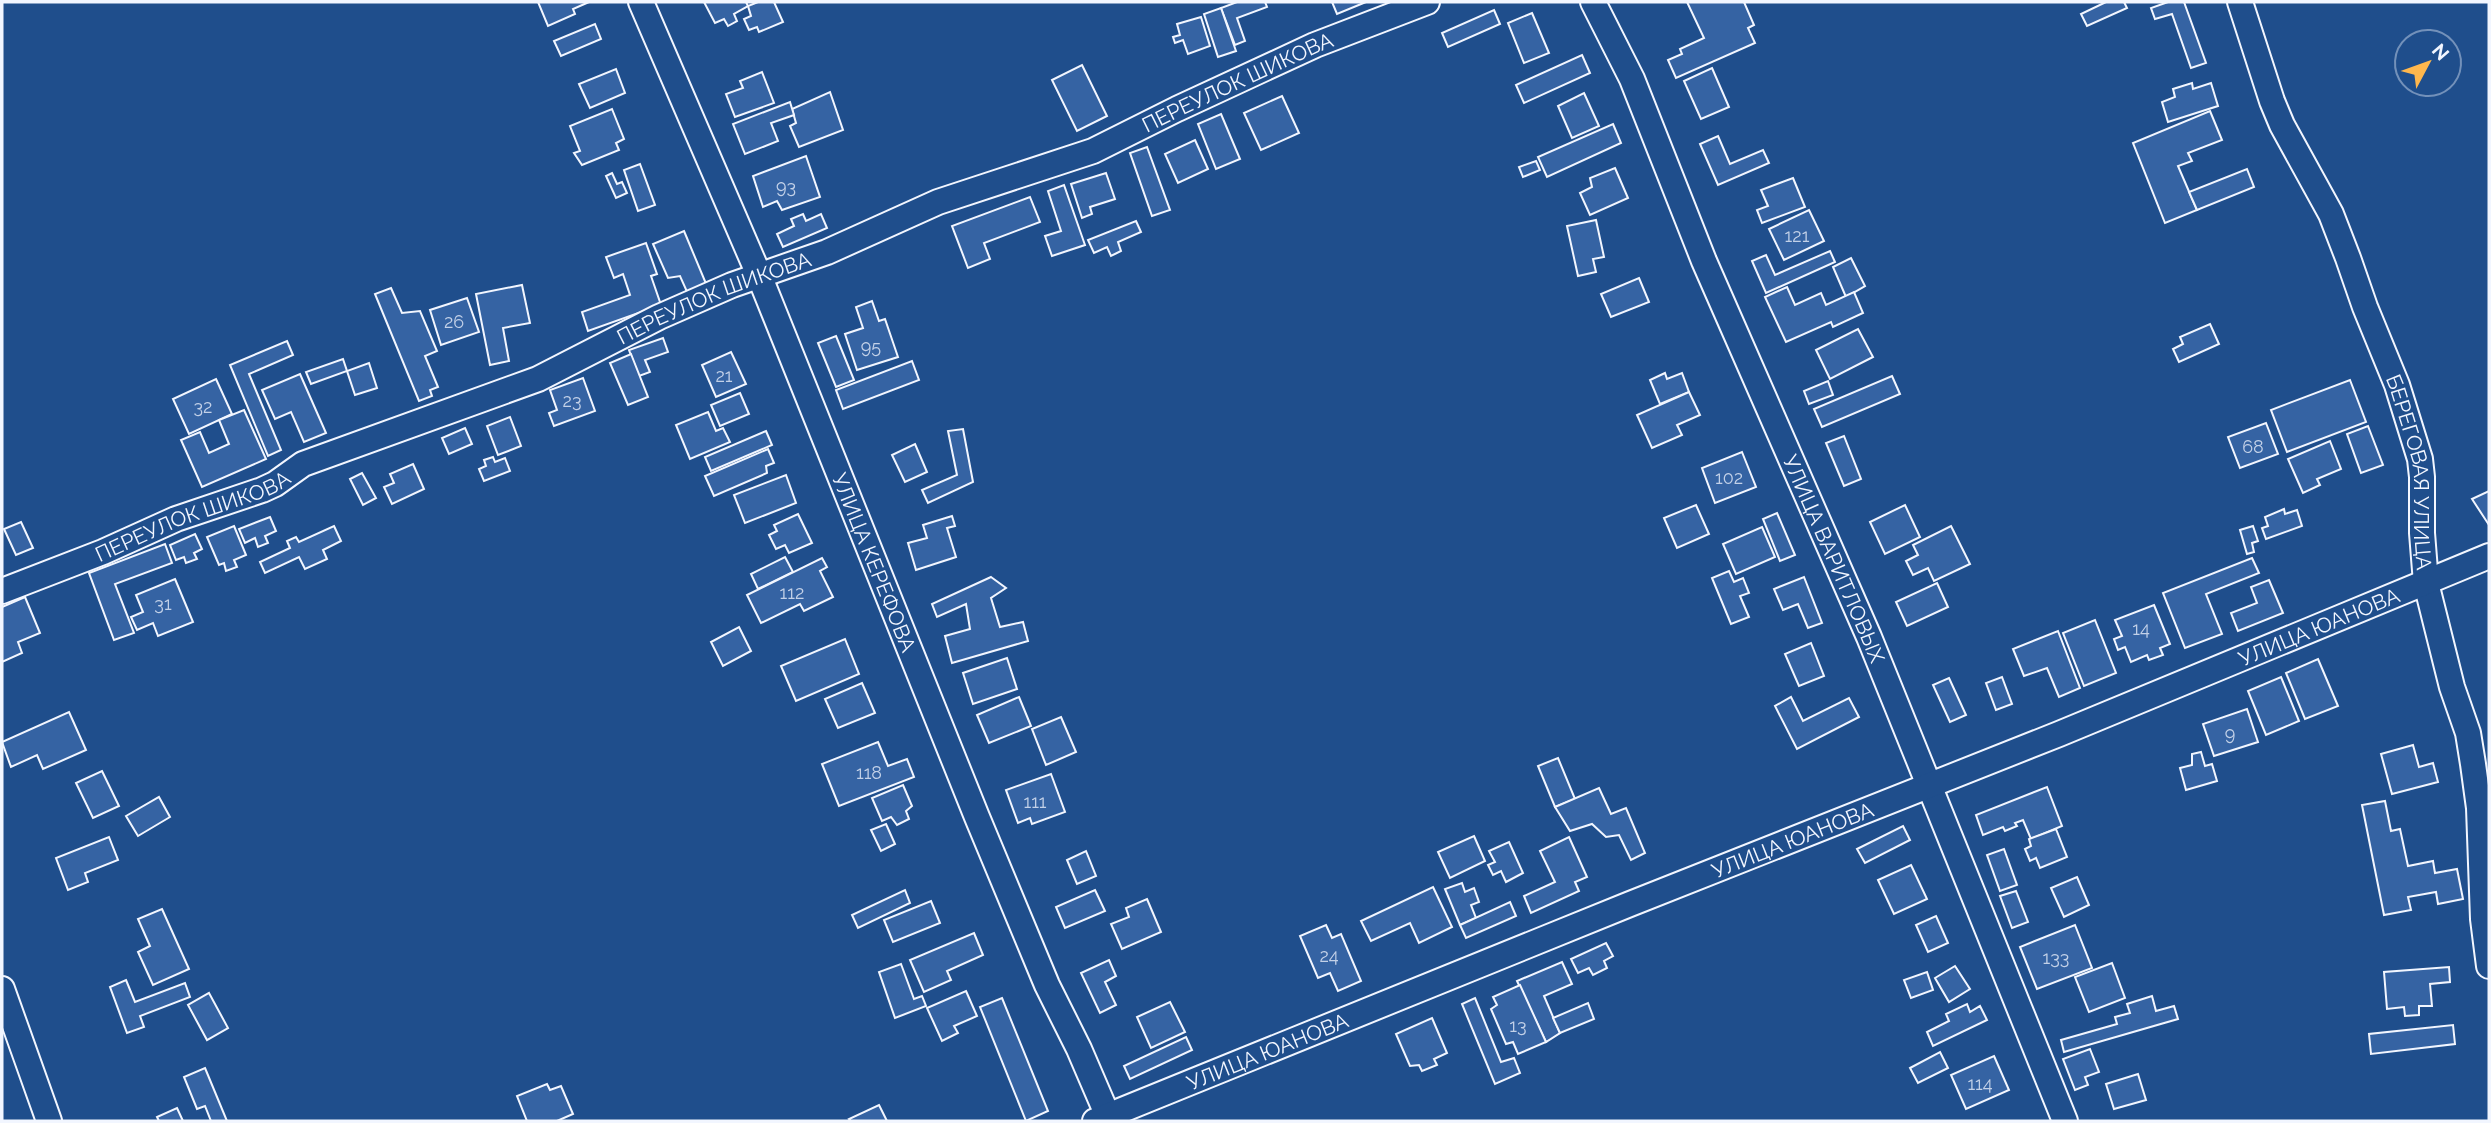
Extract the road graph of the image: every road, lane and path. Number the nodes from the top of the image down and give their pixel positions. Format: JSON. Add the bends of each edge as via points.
{"nodes":[{"id":1,"x":642,"y":2,"type":"edge"},
{"id":2,"x":1427,"y":2,"type":"edge"},
{"id":3,"x":1593,"y":2,"type":"edge"},
{"id":4,"x":2240,"y":2,"type":"edge"},
{"id":5,"x":759,"y":275,"type":"junction"},
{"id":6,"x":2489,"y":556,"type":"edge"},
{"id":7,"x":2426,"y":583,"type":"junction"},
{"id":8,"x":2,"y":591,"type":"edge"},
{"id":9,"x":1930,"y":785,"type":"junction"},
{"id":10,"x":2489,"y":966,"type":"edge"},
{"id":11,"x":2,"y":989,"type":"edge"},
{"id":12,"x":1104,"y":1119,"type":"edge"},
{"id":13,"x":49,"y":1121,"type":"edge"},
{"id":14,"x":2065,"y":1121,"type":"edge"}],
"edges":[{"from":1,"to":5,"type":"street","name":"УЛИЦА КЕРЕФОВА"},
{"from":2,"to":5,"type":"street","name":"ПЕРЕУЛОК ШИКОВА","via":[[1315,46],[1093,151],[938,202],[827,252]]},
{"from":3,"to":9,"type":"street","name":"УЛИЦА ВАРИТЛОВЫХ","via":[[1632,79],[1704,261]]},
{"from":4,"to":7,"type":"street","name":"БЕРЕГОВАЯ УЛИЦА","via":[[2272,101],[2330,214],[2406,411],[2423,477]]},
{"from":5,"to":8,"type":"street","name":"ПЕРЕУЛОК ШИКОВА","via":[[659,317],[538,379],[303,464],[262,491],[176,519]]},
{"from":5,"to":12,"type":"street","name":"УЛИЦА КЕРЕФОВА"},
{"from":6,"to":7,"type":"street","name":"УЛИЦА ЮАНОВА"},
{"from":7,"to":9,"type":"street","name":"УЛИЦА ЮАНОВА"},
{"from":7,"to":10,"type":"street","name":"БЕРЕГОВАЯ УЛИЦА","via":[[2468,733],[2482,841]]},
{"from":9,"to":12,"type":"street","name":"УЛИЦА ЮАНОВА"},
{"from":9,"to":14,"type":"street","name":"УЛИЦА ВАРИТЛОВЫХ"},
{"from":11,"to":13,"type":"street"}]}
